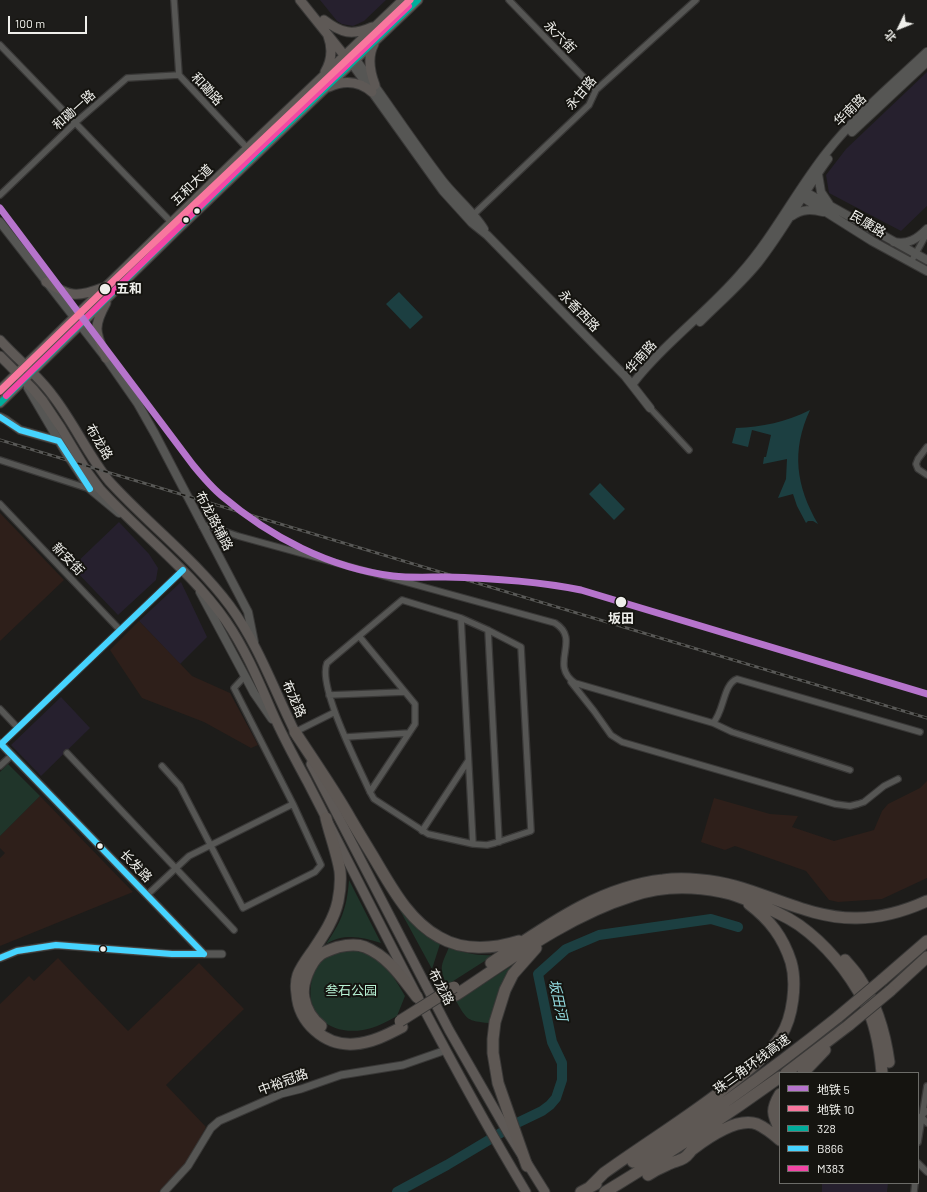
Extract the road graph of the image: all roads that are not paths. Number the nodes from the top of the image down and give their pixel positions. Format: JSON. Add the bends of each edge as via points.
{"nodes":[{"id":1,"x":174,"y":0,"type":"edge"},
{"id":2,"x":300,"y":0,"type":"edge"},
{"id":3,"x":308,"y":0,"type":"edge"},
{"id":4,"x":403,"y":0,"type":"edge"},
{"id":5,"x":418,"y":0,"type":"edge"},
{"id":6,"x":509,"y":0,"type":"edge"},
{"id":7,"x":696,"y":0,"type":"edge"},
{"id":8,"x":324,"y":20,"type":"junction"},
{"id":9,"x":379,"y":23,"type":"junction"},
{"id":10,"x":387,"y":30,"type":"junction"},
{"id":11,"x":326,"y":31,"type":"junction"},
{"id":12,"x":379,"y":38,"type":"junction"},
{"id":13,"x":0,"y":45,"type":"edge"},
{"id":14,"x":927,"y":52,"type":"edge"},
{"id":15,"x":347,"y":54,"type":"junction"},
{"id":16,"x":354,"y":62,"type":"junction"},
{"id":17,"x":927,"y":62,"type":"edge"},
{"id":18,"x":179,"y":75,"type":"junction"},
{"id":19,"x":318,"y":82,"type":"junction"},
{"id":20,"x":373,"y":88,"type":"junction"},
{"id":21,"x":596,"y":90,"type":"junction"},
{"id":22,"x":322,"y":91,"type":"junction"},
{"id":23,"x":76,"y":122,"type":"junction"},
{"id":24,"x":247,"y":149,"type":"junction"},
{"id":25,"x":254,"y":156,"type":"junction"},
{"id":26,"x":818,"y":174,"type":"junction"},
{"id":27,"x":802,"y":194,"type":"junction"},
{"id":28,"x":0,"y":195,"type":"edge"},
{"id":29,"x":828,"y":210,"type":"junction"},
{"id":30,"x":471,"y":217,"type":"junction"},
{"id":31,"x":788,"y":220,"type":"junction"},
{"id":32,"x":0,"y":222,"type":"edge"},
{"id":33,"x":171,"y":222,"type":"junction"},
{"id":34,"x":178,"y":229,"type":"junction"},
{"id":35,"x":927,"y":230,"type":"edge"},
{"id":36,"x":927,"y":233,"type":"edge"},
{"id":37,"x":891,"y":241,"type":"junction"},
{"id":38,"x":915,"y":254,"type":"junction"},
{"id":39,"x":927,"y":259,"type":"edge"},
{"id":40,"x":911,"y":262,"type":"junction"},
{"id":41,"x":924,"y":270,"type":"edge"},
{"id":42,"x":46,"y":282,"type":"junction"},
{"id":43,"x":105,"y":287,"type":"junction"},
{"id":44,"x":112,"y":294,"type":"junction"},
{"id":45,"x":77,"y":321,"type":"junction"},
{"id":46,"x":0,"y":340,"type":"edge"},
{"id":47,"x":0,"y":356,"type":"edge"},
{"id":48,"x":106,"y":358,"type":"junction"},
{"id":49,"x":25,"y":365,"type":"junction"},
{"id":50,"x":32,"y":372,"type":"junction"},
{"id":51,"x":16,"y":373,"type":"junction"},
{"id":52,"x":24,"y":380,"type":"junction"},
{"id":53,"x":632,"y":385,"type":"junction"},
{"id":54,"x":0,"y":390,"type":"edge"},
{"id":55,"x":0,"y":403,"type":"edge"},
{"id":56,"x":650,"y":408,"type":"joint"},
{"id":57,"x":0,"y":417,"type":"edge"},
{"id":58,"x":59,"y":441,"type":"junction"},
{"id":59,"x":927,"y":447,"type":"edge"},
{"id":60,"x":689,"y":450,"type":"dead end"},
{"id":61,"x":0,"y":460,"type":"edge"},
{"id":62,"x":927,"y":475,"type":"edge"},
{"id":63,"x":90,"y":490,"type":"junction"},
{"id":64,"x":0,"y":504,"type":"edge"},
{"id":65,"x":136,"y":524,"type":"junction"},
{"id":66,"x":202,"y":526,"type":"junction"},
{"id":67,"x":183,"y":570,"type":"junction"},
{"id":68,"x":192,"y":579,"type":"junction"},
{"id":69,"x":461,"y":618,"type":"junction"},
{"id":70,"x":120,"y":630,"type":"junction"},
{"id":71,"x":488,"y":630,"type":"junction"},
{"id":72,"x":359,"y":636,"type":"junction"},
{"id":73,"x":254,"y":642,"type":"junction"},
{"id":74,"x":246,"y":676,"type":"junction"},
{"id":75,"x":569,"y":678,"type":"junction"},
{"id":76,"x":405,"y":692,"type":"junction"},
{"id":77,"x":329,"y":695,"type":"junction"},
{"id":78,"x":0,"y":709,"type":"edge"},
{"id":79,"x":335,"y":712,"type":"junction"},
{"id":80,"x":713,"y":723,"type":"junction"},
{"id":81,"x":18,"y":728,"type":"junction"},
{"id":82,"x":282,"y":732,"type":"junction"},
{"id":83,"x":295,"y":732,"type":"junction"},
{"id":84,"x":920,"y":732,"type":"dead end"},
{"id":85,"x":409,"y":733,"type":"junction"},
{"id":86,"x":346,"y":737,"type":"junction"},
{"id":87,"x":1,"y":743,"type":"edge"},
{"id":88,"x":66,"y":753,"type":"dead end"},
{"id":89,"x":12,"y":755,"type":"junction"},
{"id":90,"x":468,"y":761,"type":"junction"},
{"id":91,"x":0,"y":766,"type":"edge"},
{"id":92,"x":162,"y":766,"type":"dead end"},
{"id":93,"x":850,"y":770,"type":"dead end"},
{"id":94,"x":898,"y":779,"type":"dead end"},
{"id":95,"x":370,"y":792,"type":"junction"},
{"id":96,"x":294,"y":804,"type":"junction"},
{"id":97,"x":326,"y":818,"type":"junction"},
{"id":98,"x":422,"y":831,"type":"junction"},
{"id":99,"x":499,"y":842,"type":"junction"},
{"id":100,"x":473,"y":844,"type":"junction"},
{"id":101,"x":210,"y":845,"type":"junction"},
{"id":102,"x":175,"y":869,"type":"junction"},
{"id":103,"x":147,"y":895,"type":"junction"},
{"id":104,"x":741,"y":898,"type":"junction"},
{"id":105,"x":773,"y":898,"type":"junction"},
{"id":106,"x":927,"y":901,"type":"edge"},
{"id":107,"x":234,"y":930,"type":"dead end"},
{"id":108,"x":548,"y":936,"type":"junction"},
{"id":109,"x":531,"y":937,"type":"junction"},
{"id":110,"x":927,"y":941,"type":"edge"},
{"id":111,"x":204,"y":954,"type":"junction"},
{"id":112,"x":222,"y":954,"type":"dead end"},
{"id":113,"x":927,"y":957,"type":"edge"},
{"id":114,"x":0,"y":958,"type":"edge"},
{"id":115,"x":455,"y":991,"type":"junction"},
{"id":116,"x":417,"y":997,"type":"junction"},
{"id":117,"x":401,"y":1024,"type":"junction"},
{"id":118,"x":849,"y":1025,"type":"junction"},
{"id":119,"x":446,"y":1050,"type":"junction"},
{"id":120,"x":787,"y":1072,"type":"edge"},
{"id":121,"x":804,"y":1072,"type":"edge"},
{"id":122,"x":882,"y":1072,"type":"edge"},
{"id":123,"x":889,"y":1072,"type":"edge"},
{"id":124,"x":779,"y":1078,"type":"edge"},
{"id":125,"x":927,"y":1086,"type":"edge"},
{"id":126,"x":779,"y":1096,"type":"edge"},
{"id":127,"x":927,"y":1111,"type":"edge"},
{"id":128,"x":921,"y":1116,"type":"junction"},
{"id":129,"x":927,"y":1123,"type":"edge"},
{"id":130,"x":779,"y":1128,"type":"edge"},
{"id":131,"x":919,"y":1133,"type":"edge"},
{"id":132,"x":779,"y":1139,"type":"edge"},
{"id":133,"x":919,"y":1163,"type":"edge"},
{"id":134,"x":527,"y":1166,"type":"junction"},
{"id":135,"x":927,"y":1172,"type":"edge"},
{"id":136,"x":585,"y":1190,"type":"edge"},
{"id":137,"x":164,"y":1192,"type":"edge"},
{"id":138,"x":526,"y":1192,"type":"edge"},
{"id":139,"x":545,"y":1192,"type":"edge"},
{"id":140,"x":605,"y":1192,"type":"edge"},
{"id":141,"x":613,"y":1192,"type":"edge"}],
"edges":[{"from":1,"to":18,"type":"street","name":"和磡路"},
{"from":2,"to":11,"type":"main road"},
{"from":3,"to":8,"type":"main road"},
{"from":4,"to":9,"type":"main road","name":"五和大道"},
{"from":5,"to":10,"type":"main road","name":"五和大道"},
{"from":6,"to":21,"type":"street","name":"永六街"},
{"from":7,"to":21,"type":"street","name":"永甘路"},
{"from":8,"to":9,"type":"main road","via":[[336,28],[354,33]]},
{"from":8,"to":15,"type":"main road"},
{"from":9,"to":10,"type":"main road"},
{"from":9,"to":15,"type":"main road","name":"五和大道"},
{"from":10,"to":12,"type":"main road","name":"五和大道"},
{"from":11,"to":15,"type":"main road"},
{"from":11,"to":19,"type":"main road","via":[[332,53],[329,65]]},
{"from":12,"to":16,"type":"main road","name":"五和大道"},
{"from":12,"to":20,"type":"main road","via":[[372,48],[370,58]]},
{"from":13,"to":23,"type":"street"},
{"from":14,"to":27,"type":"main road","name":"华南路","via":[[841,136],[819,162]]},
{"from":15,"to":16,"type":"main road"},
{"from":15,"to":19,"type":"main road","name":"五和大道"},
{"from":16,"to":20,"type":"main road","name":"永香西路"},
{"from":16,"to":22,"type":"main road","name":"五和大道"},
{"from":17,"to":26,"type":"main road","name":"华南路","via":[[850,134]]},
{"from":18,"to":23,"type":"street","name":"和磡一路","via":[[127,78]]},
{"from":18,"to":24,"type":"street","name":"和磡路"},
{"from":19,"to":22,"type":"main road"},
{"from":19,"to":24,"type":"main road","name":"五和大道"},
{"from":20,"to":22,"type":"main road","via":[[352,82],[333,85]]},
{"from":20,"to":30,"type":"main road","name":"永香西路","via":[[443,191]]},
{"from":21,"to":30,"type":"street","name":"永甘路","via":[[589,105]]},
{"from":22,"to":25,"type":"main road","name":"五和大道"},
{"from":23,"to":28,"type":"street","name":"和磡一路"},
{"from":23,"to":33,"type":"street"},
{"from":24,"to":25,"type":"street","name":"和磡路"},
{"from":24,"to":33,"type":"main road","name":"五和大道"},
{"from":25,"to":34,"type":"main road","name":"五和大道"},
{"from":26,"to":27,"type":"main road","name":"华南路"},
{"from":26,"to":29,"type":"main road"},
{"from":27,"to":29,"type":"main road","name":"民康路"},
{"from":27,"to":31,"type":"main road","name":"华南路"},
{"from":27,"to":53,"type":"main road","name":"华南路","via":[[742,273],[639,375]]},
{"from":29,"to":31,"type":"main road","via":[[808,210],[797,213]]},
{"from":29,"to":37,"type":"main road","name":"民康路"},
{"from":29,"to":40,"type":"main road","name":"民康路"},
{"from":30,"to":53,"type":"main road","name":"永香西路"},
{"from":31,"to":53,"type":"main road","name":"华南路","via":[[758,263],[735,289],[643,378]]},
{"from":32,"to":42,"type":"main road","name":"布龙路辅路"},
{"from":33,"to":34,"type":"street"},
{"from":33,"to":43,"type":"main road","name":"五和大道"},
{"from":34,"to":44,"type":"main road","name":"五和大道"},
{"from":35,"to":37,"type":"main road","via":[[912,241]]},
{"from":36,"to":38,"type":"street"},
{"from":37,"to":38,"type":"main road","name":"民康路"},
{"from":38,"to":39,"type":"main road","name":"民康路"},
{"from":38,"to":40,"type":"street"},
{"from":39,"to":41,"type":"street"},
{"from":40,"to":41,"type":"main road","name":"民康路"},
{"from":42,"to":43,"type":"main road","via":[[60,291],[74,294],[87,294]]},
{"from":42,"to":45,"type":"main road","name":"布龙路辅路"},
{"from":43,"to":45,"type":"main road","name":"五和大道"},
{"from":44,"to":45,"type":"main road","name":"五和大道"},
{"from":44,"to":48,"type":"main road","via":[[96,327]]},
{"from":45,"to":48,"type":"main road","name":"布龙路辅路"},
{"from":45,"to":49,"type":"main road","name":"五和大道"},
{"from":45,"to":50,"type":"main road","name":"五和大道"},
{"from":46,"to":49,"type":"main road","name":"布龙路"},
{"from":47,"to":51,"type":"main road","name":"布龙路"},
{"from":48,"to":66,"type":"main road","name":"布龙路辅路","via":[[147,419]]},
{"from":49,"to":50,"type":"main road","name":"布龙路"},
{"from":49,"to":51,"type":"main road","name":"五和大道"},
{"from":50,"to":52,"type":"main road","name":"五和大道"},
{"from":50,"to":73,"type":"main road","name":"布龙路","via":[[62,408],[103,474],[206,576],[230,605]]},
{"from":51,"to":52,"type":"main road","name":"布龙路"},
{"from":51,"to":54,"type":"main road","name":"五和大道"},
{"from":52,"to":55,"type":"main road","name":"五和大道"},
{"from":52,"to":58,"type":"main road"},
{"from":52,"to":65,"type":"main road","name":"布龙路","via":[[52,414],[94,481]]},
{"from":53,"to":56,"type":"main road","name":"永香西路"},
{"from":56,"to":60,"type":"street"},
{"from":57,"to":58,"type":"main road","via":[[20,430]]},
{"from":58,"to":63,"type":"main road"},
{"from":59,"to":62,"type":"street","via":[[916,464],[918,469]]},
{"from":61,"to":63,"type":"street"},
{"from":63,"to":65,"type":"main road"},
{"from":64,"to":70,"type":"street","name":"新安街"},
{"from":65,"to":67,"type":"main road","name":"布龙路"},
{"from":66,"to":73,"type":"main road","name":"布龙路辅路","via":[[248,612]]},
{"from":66,"to":75,"type":"street","via":[[555,623],[564,631],[566,637],[563,663],[564,672]]},
{"from":67,"to":68,"type":"main road","name":"布龙路"},
{"from":67,"to":70,"type":"street"},
{"from":68,"to":74,"type":"main road"},
{"from":68,"to":82,"type":"main road","name":"布龙路","via":[[223,616],[244,648]]},
{"from":69,"to":71,"type":"street"},
{"from":69,"to":72,"type":"street","via":[[402,600]]},
{"from":69,"to":90,"type":"street"},
{"from":70,"to":81,"type":"street"},
{"from":71,"to":99,"type":"street"},
{"from":71,"to":99,"type":"street","via":[[521,647],[531,830]]},
{"from":72,"to":76,"type":"street"},
{"from":72,"to":77,"type":"street","via":[[327,663],[325,675]]},
{"from":73,"to":83,"type":"main road","name":"布龙路"},
{"from":74,"to":82,"type":"main road","via":[[254,693]]},
{"from":74,"to":96,"type":"street","via":[[234,688]]},
{"from":75,"to":80,"type":"street","via":[[582,685]]},
{"from":75,"to":94,"type":"street","via":[[611,735],[622,742],[835,804],[850,806],[864,802],[884,786]]},
{"from":76,"to":77,"type":"street"},
{"from":76,"to":85,"type":"street","via":[[415,704],[415,724]]},
{"from":77,"to":79,"type":"street"},
{"from":78,"to":81,"type":"street"},
{"from":79,"to":83,"type":"street"},
{"from":79,"to":86,"type":"street"},
{"from":80,"to":84,"type":"street","via":[[729,684],[737,678]]},
{"from":80,"to":93,"type":"street","via":[[732,732]]},
{"from":81,"to":87,"type":"street"},
{"from":82,"to":97,"type":"main road","name":"布龙路"},
{"from":83,"to":109,"type":"highway","via":[[393,890],[429,931],[440,938],[467,946],[495,947]]},
{"from":83,"to":134,"type":"main road","name":"布龙路","via":[[449,1030]]},
{"from":85,"to":86,"type":"street"},
{"from":85,"to":95,"type":"street"},
{"from":86,"to":95,"type":"street"},
{"from":87,"to":89,"type":"street","name":"长发路"},
{"from":88,"to":102,"type":"street"},
{"from":89,"to":91,"type":"street"},
{"from":89,"to":103,"type":"street","name":"长发路"},
{"from":90,"to":98,"type":"street"},
{"from":90,"to":100,"type":"street"},
{"from":92,"to":101,"type":"street","via":[[180,786]]},
{"from":95,"to":98,"type":"street","via":[[374,799]]},
{"from":96,"to":101,"type":"street"},
{"from":96,"to":101,"type":"street","via":[[321,865],[315,872],[244,908]]},
{"from":97,"to":116,"type":"main road","name":"布龙路"},
{"from":97,"to":117,"type":"highway","via":[[340,871],[338,903],[326,930],[298,976],[298,1004],[304,1019],[323,1036],[337,1043],[368,1042],[385,1036]]},
{"from":98,"to":100,"type":"street"},
{"from":99,"to":100,"type":"street","via":[[487,845]]},
{"from":101,"to":102,"type":"street","via":[[189,856]]},
{"from":102,"to":103,"type":"street"},
{"from":102,"to":107,"type":"street"},
{"from":103,"to":111,"type":"street","name":"长发路"},
{"from":104,"to":108,"type":"highway","via":[[723,892],[663,889],[633,895],[608,904],[584,914]]},
{"from":104,"to":122,"type":"highway","via":[[777,912],[799,926],[841,965],[865,1004],[881,1059]]},
{"from":104,"to":136,"type":"highway","via":[[771,923],[786,946],[794,972],[794,998],[782,1035],[764,1056],[719,1093],[614,1166]]},
{"from":105,"to":106,"type":"highway","via":[[813,912],[856,918],[895,913]]},
{"from":105,"to":109,"type":"highway","via":[[711,881],[664,880],[631,885],[574,910]]},
{"from":105,"to":123,"type":"highway","via":[[830,944],[861,980],[880,1022],[886,1043]]},
{"from":108,"to":115,"type":"highway"},
{"from":108,"to":134,"type":"highway","via":[[513,974],[495,1022],[493,1039],[498,1083]]},
{"from":109,"to":115,"type":"highway"},
{"from":110,"to":136,"type":"highway","name":"珠三角环线高速","bridge":true,"via":[[782,1061],[656,1148]]},
{"from":111,"to":112,"type":"street"},
{"from":111,"to":114,"type":"street","via":[[56,945],[17,952]]},
{"from":113,"to":118,"type":"highway","name":"珠三角环线高速","bridge":true},
{"from":115,"to":117,"type":"highway"},
{"from":116,"to":117,"type":"highway","via":[[389,962],[364,947],[354,945],[332,949],[320,955],[307,975],[304,997],[315,1021],[325,1030],[349,1037]]},
{"from":116,"to":119,"type":"main road","name":"布龙路"},
{"from":118,"to":120,"type":"highway","name":"珠三角环线高速"},
{"from":118,"to":121,"type":"highway"},
{"from":119,"to":137,"type":"street","name":"中裕冠路","via":[[409,1063],[341,1075],[281,1094],[219,1121],[211,1128],[188,1166]]},
{"from":119,"to":138,"type":"main road","name":"布龙路"},
{"from":124,"to":140,"type":"highway","name":"珠三角环线高速","via":[[667,1155]]},
{"from":125,"to":128,"type":"street"},
{"from":126,"to":130,"type":"highway","via":[[772,1109]]},
{"from":127,"to":128,"type":"street"},
{"from":128,"to":129,"type":"street"},
{"from":128,"to":131,"type":"street"},
{"from":132,"to":141,"type":"highway","via":[[757,1124],[749,1122],[732,1126],[715,1134],[685,1157]]},
{"from":133,"to":135,"type":"street"},
{"from":134,"to":139,"type":"main road"}]}
